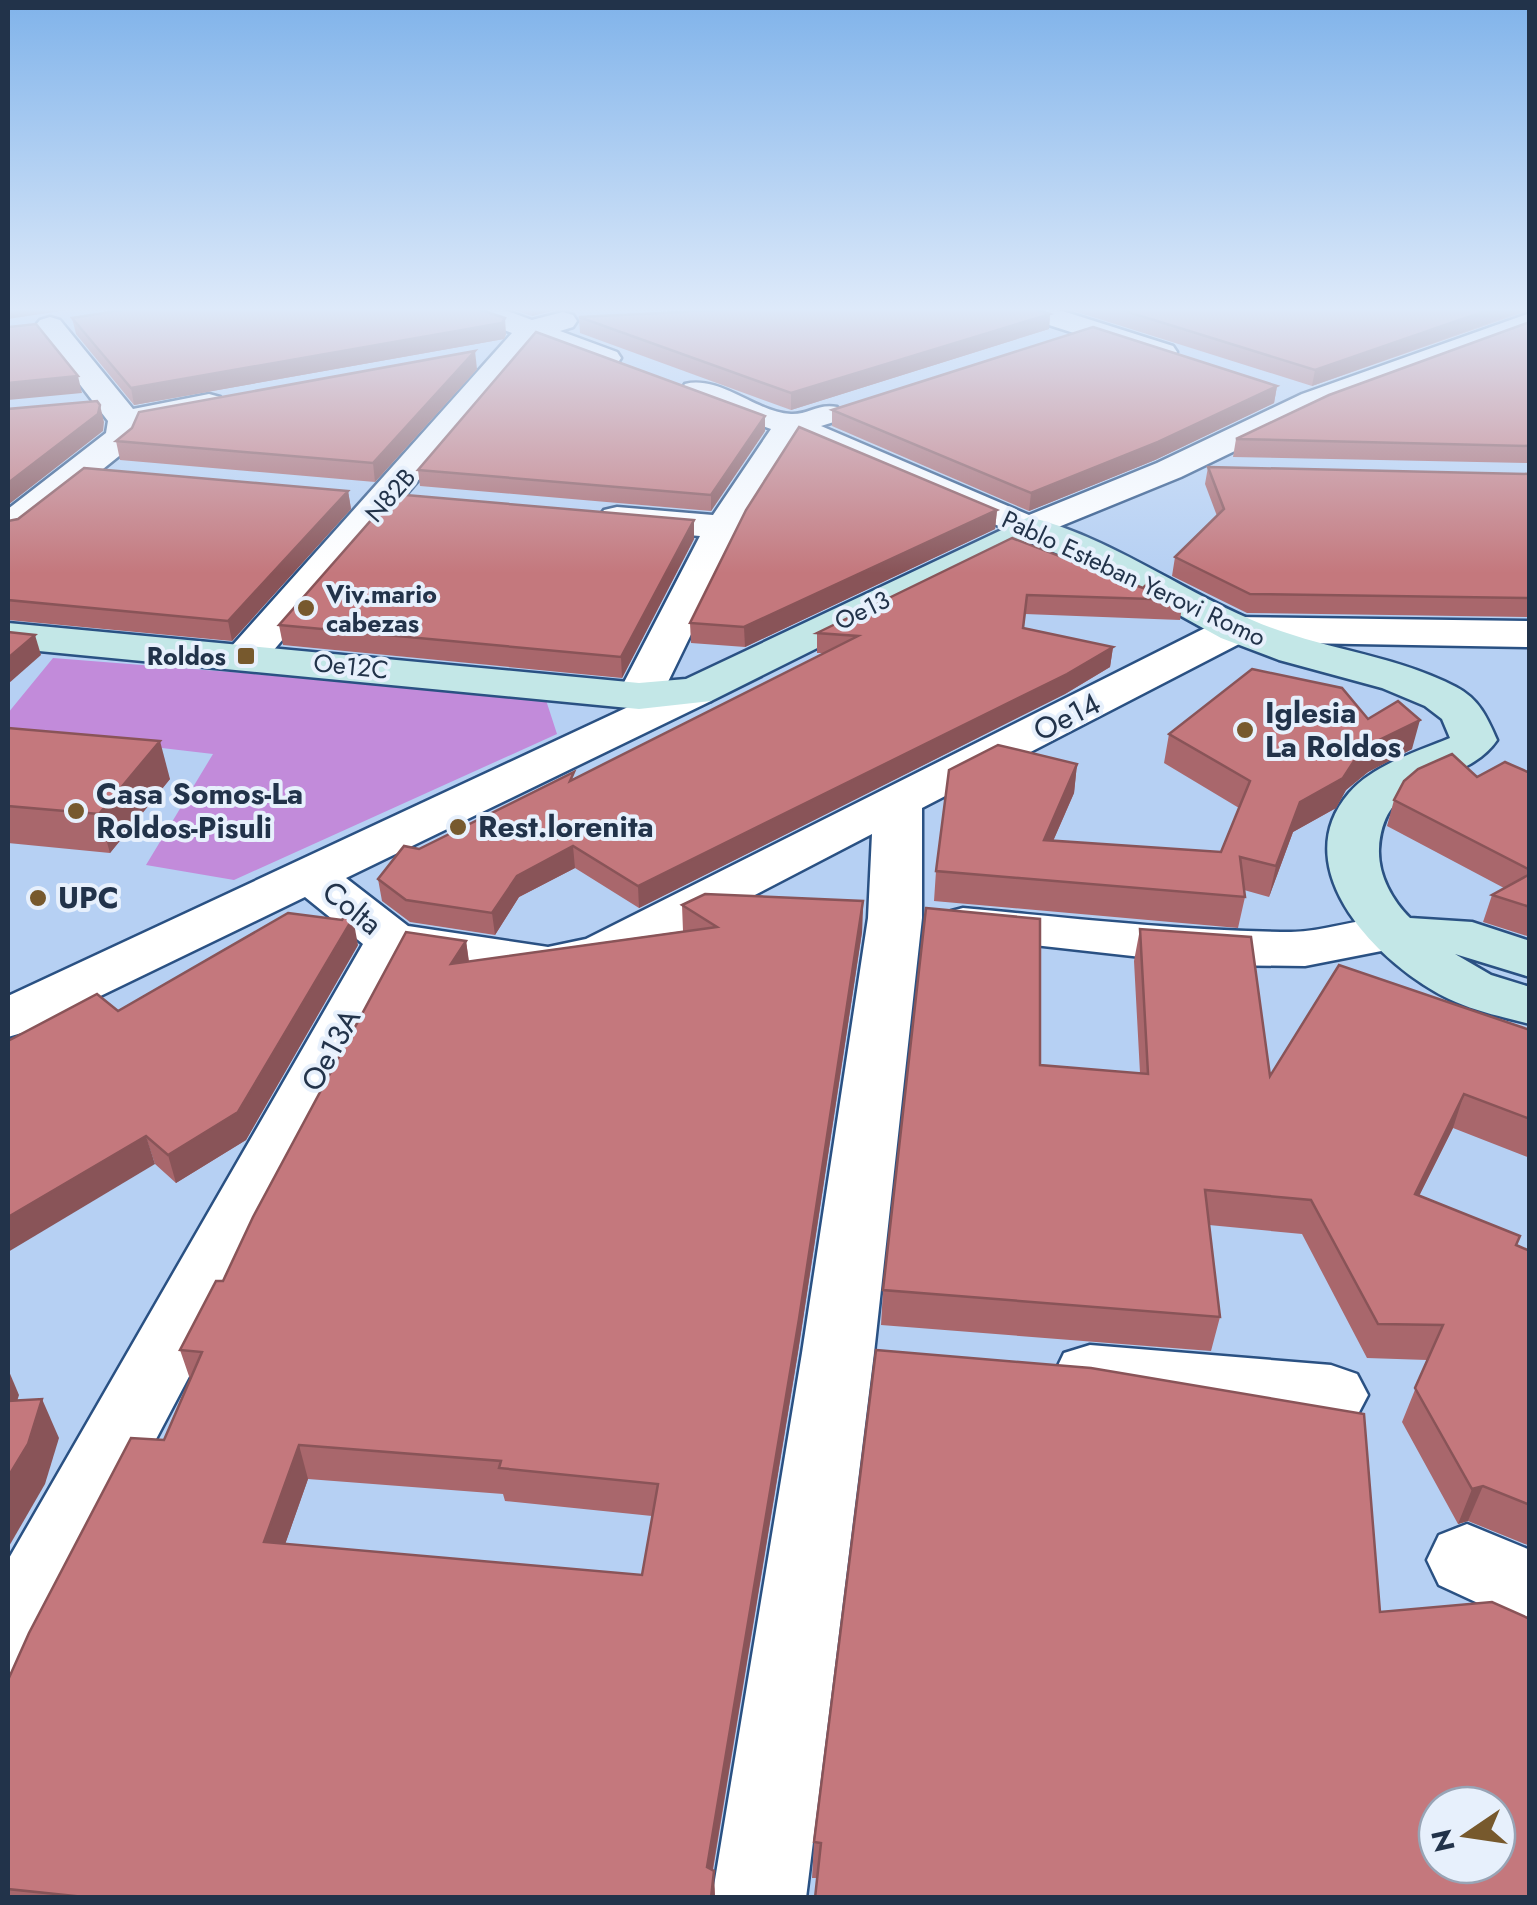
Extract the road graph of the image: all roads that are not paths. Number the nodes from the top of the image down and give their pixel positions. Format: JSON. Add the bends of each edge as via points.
{"nodes":[{"id":1,"x":101,"y":396,"type":"edge"},
{"id":2,"x":475,"y":396,"type":"edge"},
{"id":3,"x":709,"y":396,"type":"edge"},
{"id":4,"x":1297,"y":396,"type":"edge"},
{"id":5,"x":1327,"y":396,"type":"edge"},
{"id":6,"x":242,"y":398,"type":"edge"},
{"id":7,"x":1313,"y":401,"type":"junction"},
{"id":8,"x":76,"y":407,"type":"edge"},
{"id":9,"x":847,"y":408,"type":"edge"},
{"id":10,"x":117,"y":412,"type":"junction"},
{"id":11,"x":790,"y":426,"type":"junction"},
{"id":12,"x":1169,"y":470,"type":"junction"},
{"id":13,"x":83,"y":471,"type":"junction"},
{"id":14,"x":1243,"y":472,"type":"edge"},
{"id":15,"x":122,"y":474,"type":"edge"},
{"id":16,"x":350,"y":495,"type":"edge"},
{"id":17,"x":388,"y":498,"type":"junction"},
{"id":18,"x":428,"y":502,"type":"edge"},
{"id":19,"x":586,"y":515,"type":"edge"},
{"id":20,"x":8,"y":527,"type":"edge"},
{"id":21,"x":724,"y":527,"type":"junction"},
{"id":22,"x":1029,"y":528,"type":"junction"},
{"id":23,"x":1236,"y":629,"type":"junction"},
{"id":24,"x":1530,"y":634,"type":"edge"},
{"id":25,"x":8,"y":636,"type":"edge"},
{"id":26,"x":246,"y":656,"type":"junction"},
{"id":27,"x":695,"y":692,"type":"junction"},
{"id":28,"x":639,"y":696,"type":"junction"},
{"id":29,"x":898,"y":804,"type":"junction"},
{"id":30,"x":312,"y":877,"type":"junction"},
{"id":31,"x":895,"y":918,"type":"junction"},
{"id":32,"x":1392,"y":933,"type":"junction"},
{"id":33,"x":392,"y":940,"type":"junction"},
{"id":34,"x":1530,"y":960,"type":"edge"},
{"id":35,"x":1530,"y":1006,"type":"edge"},
{"id":36,"x":8,"y":1018,"type":"edge"},
{"id":37,"x":1035,"y":1370,"type":"edge"},
{"id":38,"x":1330,"y":1395,"type":"dead end"},
{"id":39,"x":8,"y":1638,"type":"edge"},
{"id":40,"x":759,"y":1898,"type":"edge"}],
"edges":[{"from":1,"to":10,"type":"street"},
{"from":2,"to":17,"type":"street","name":"N82B"},
{"from":3,"to":11,"type":"street","name":"Pablo Esteban Yerovi Romo"},
{"from":4,"to":7,"type":"street"},
{"from":5,"to":7,"type":"street"},
{"from":6,"to":10,"type":"street"},
{"from":7,"to":12,"type":"street"},
{"from":8,"to":10,"type":"street"},
{"from":9,"to":11,"type":"street"},
{"from":10,"to":13,"type":"street","via":[[122,437]]},
{"from":11,"to":21,"type":"street"},
{"from":11,"to":22,"type":"street","name":"Pablo Esteban Yerovi Romo"},
{"from":12,"to":14,"type":"street"},
{"from":12,"to":22,"type":"street"},
{"from":13,"to":15,"type":"street"},
{"from":13,"to":20,"type":"street"},
{"from":16,"to":17,"type":"street"},
{"from":17,"to":18,"type":"street"},
{"from":17,"to":26,"type":"street","name":"N82B"},
{"from":19,"to":21,"type":"street"},
{"from":21,"to":28,"type":"street"},
{"from":22,"to":23,"type":"main road","name":"Pablo Esteban Yerovi Romo","via":[[1121,567]]},
{"from":22,"to":27,"type":"main road","name":"Oe13"},
{"from":23,"to":24,"type":"street"},
{"from":23,"to":29,"type":"street","name":"Oe14"},
{"from":23,"to":32,"type":"main road","name":"Pablo Esteban Yerovi Romo","via":[[1426,691],[1456,706],[1471,726],[1474,740],[1466,748],[1378,793],[1358,822],[1351,864]]},
{"from":25,"to":26,"type":"main road","name":"Oe12C"},
{"from":26,"to":28,"type":"main road","name":"Oe12C"},
{"from":27,"to":28,"type":"main road","name":"Oe12C"},
{"from":27,"to":30,"type":"street"},
{"from":29,"to":31,"type":"street"},
{"from":29,"to":33,"type":"street","via":[[603,952],[548,964]]},
{"from":30,"to":33,"type":"street","name":"Colta"},
{"from":30,"to":36,"type":"street"},
{"from":31,"to":32,"type":"street","via":[[1213,948],[1305,949]]},
{"from":31,"to":40,"type":"street","via":[[867,1355]]},
{"from":32,"to":34,"type":"main road","via":[[1472,939]]},
{"from":32,"to":35,"type":"main road","name":"Pablo Esteban Yerovi Romo","via":[[1465,984]]},
{"from":33,"to":39,"type":"street","name":"Oe13A"},
{"from":37,"to":38,"type":"street"}]}
